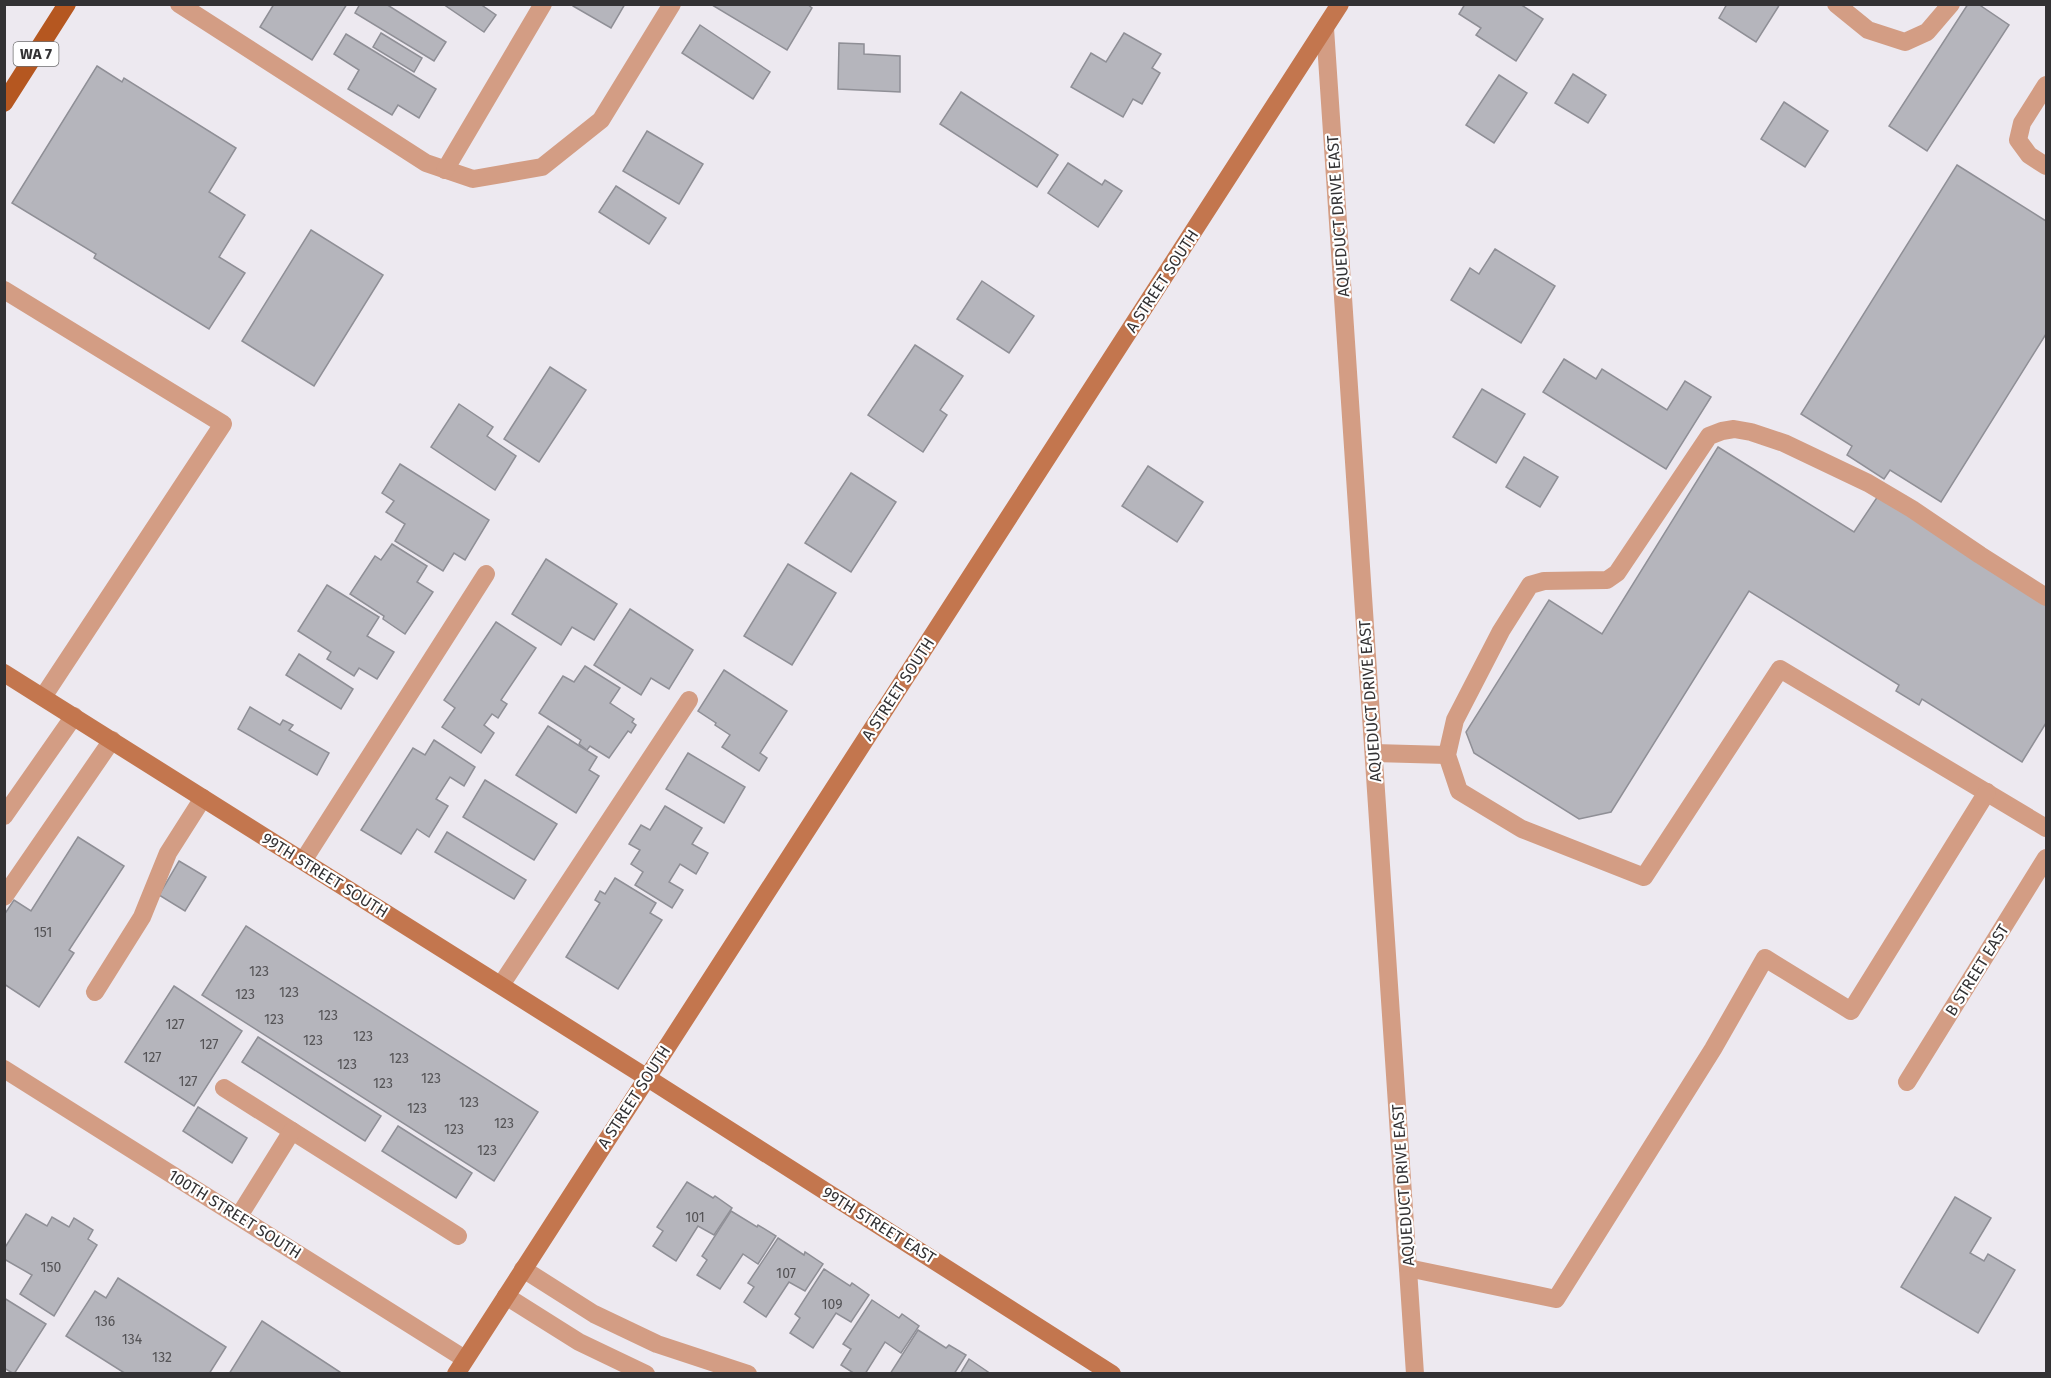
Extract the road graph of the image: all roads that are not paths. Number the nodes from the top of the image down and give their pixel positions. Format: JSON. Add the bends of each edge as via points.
{"nodes":[{"id":1,"x":68,"y":4,"type":"edge"},
{"id":2,"x":179,"y":4,"type":"edge"},
{"id":3,"x":543,"y":4,"type":"edge"},
{"id":4,"x":672,"y":4,"type":"edge"},
{"id":5,"x":1340,"y":4,"type":"edge"},
{"id":6,"x":1836,"y":4,"type":"edge"},
{"id":7,"x":1951,"y":4,"type":"edge"},
{"id":8,"x":1326,"y":28,"type":"junction"},
{"id":9,"x":11,"y":80,"type":"edge"},
{"id":10,"x":2046,"y":85,"type":"edge"},
{"id":11,"x":4,"y":103,"type":"edge"},
{"id":12,"x":2046,"y":166,"type":"edge"},
{"id":13,"x":445,"y":170,"type":"junction"},
{"id":14,"x":4,"y":290,"type":"edge"},
{"id":15,"x":486,"y":574,"type":"dead end"},
{"id":16,"x":2046,"y":597,"type":"edge"},
{"id":17,"x":4,"y":672,"type":"edge"},
{"id":18,"x":42,"y":697,"type":"junction"},
{"id":19,"x":689,"y":700,"type":"dead end"},
{"id":20,"x":74,"y":716,"type":"junction"},
{"id":21,"x":112,"y":740,"type":"junction"},
{"id":22,"x":1374,"y":753,"type":"junction"},
{"id":23,"x":1447,"y":755,"type":"junction"},
{"id":24,"x":1987,"y":792,"type":"junction"},
{"id":25,"x":203,"y":798,"type":"junction"},
{"id":26,"x":4,"y":816,"type":"edge"},
{"id":27,"x":2046,"y":828,"type":"edge"},
{"id":28,"x":2046,"y":858,"type":"edge"},
{"id":29,"x":303,"y":861,"type":"junction"},
{"id":30,"x":4,"y":897,"type":"edge"},
{"id":31,"x":501,"y":985,"type":"junction"},
{"id":32,"x":95,"y":993,"type":"dead end"},
{"id":33,"x":4,"y":1069,"type":"edge"},
{"id":34,"x":646,"y":1077,"type":"junction"},
{"id":35,"x":1907,"y":1082,"type":"dead end"},
{"id":36,"x":224,"y":1089,"type":"dead end"},
{"id":37,"x":292,"y":1131,"type":"junction"},
{"id":38,"x":238,"y":1216,"type":"junction"},
{"id":39,"x":458,"y":1236,"type":"dead end"},
{"id":40,"x":1408,"y":1268,"type":"junction"},
{"id":41,"x":523,"y":1269,"type":"junction"},
{"id":42,"x":506,"y":1296,"type":"junction"},
{"id":43,"x":461,"y":1366,"type":"edge"},
{"id":44,"x":646,"y":1374,"type":"edge"},
{"id":45,"x":748,"y":1374,"type":"edge"},
{"id":46,"x":1112,"y":1374,"type":"edge"},
{"id":47,"x":1415,"y":1374,"type":"edge"}],
"edges":[{"from":1,"to":9,"type":"main road","number":"WA 7"},
{"from":2,"to":13,"type":"street","via":[[426,163]]},
{"from":3,"to":13,"type":"street"},
{"from":4,"to":13,"type":"street","via":[[601,120],[542,166],[473,179]]},
{"from":5,"to":8,"type":"street","name":"A STREET SOUTH"},
{"from":6,"to":7,"type":"street","via":[[1868,30],[1905,42],[1927,32]]},
{"from":8,"to":22,"type":"street","name":"AQUEDUCT DRIVE EAST"},
{"from":8,"to":34,"type":"street","name":"A STREET SOUTH"},
{"from":9,"to":11,"type":"main road","number":"WA 7"},
{"from":10,"to":12,"type":"street","via":[[2022,123],[2018,140],[2029,155]]},
{"from":14,"to":18,"type":"street","via":[[223,424]]},
{"from":15,"to":29,"type":"street"},
{"from":16,"to":23,"type":"street","via":[[1868,483],[1784,443],[1751,432],[1722,431],[1709,436],[1617,573],[1607,580],[1544,581],[1530,585],[1501,631],[1455,720]]},
{"from":17,"to":18,"type":"street","name":"99TH STREET SOUTH"},
{"from":18,"to":20,"type":"street","name":"99TH STREET SOUTH"},
{"from":19,"to":31,"type":"street"},
{"from":20,"to":21,"type":"street","name":"99TH STREET SOUTH"},
{"from":20,"to":26,"type":"street"},
{"from":21,"to":25,"type":"street","name":"99TH STREET SOUTH"},
{"from":21,"to":30,"type":"street"},
{"from":22,"to":23,"type":"street"},
{"from":22,"to":40,"type":"street","name":"AQUEDUCT DRIVE EAST"},
{"from":23,"to":24,"type":"street","via":[[1459,791],[1522,829],[1644,876],[1780,669]]},
{"from":24,"to":27,"type":"street"},
{"from":24,"to":40,"type":"street","via":[[1851,1011],[1765,958],[1713,1049],[1556,1299]]},
{"from":25,"to":29,"type":"street","name":"99TH STREET SOUTH"},
{"from":25,"to":32,"type":"street","via":[[168,853],[142,917]]},
{"from":28,"to":35,"type":"street","name":"B STREET EAST"},
{"from":29,"to":31,"type":"street","name":"99TH STREET SOUTH"},
{"from":31,"to":34,"type":"street","name":"99TH STREET SOUTH"},
{"from":33,"to":38,"type":"street","name":"100TH STREET SOUTH"},
{"from":34,"to":41,"type":"street","name":"A STREET SOUTH"},
{"from":34,"to":46,"type":"street","name":"99TH STREET EAST"},
{"from":36,"to":37,"type":"street"},
{"from":37,"to":38,"type":"street"},
{"from":37,"to":39,"type":"street"},
{"from":38,"to":43,"type":"street","name":"100TH STREET SOUTH"},
{"from":40,"to":47,"type":"street","name":"AQUEDUCT DRIVE EAST"},
{"from":41,"to":42,"type":"street","name":"A STREET SOUTH"},
{"from":41,"to":45,"type":"street","via":[[594,1314],[657,1344]]},
{"from":42,"to":43,"type":"street","name":"A STREET SOUTH"},
{"from":42,"to":44,"type":"street","via":[[579,1342]]}]}
